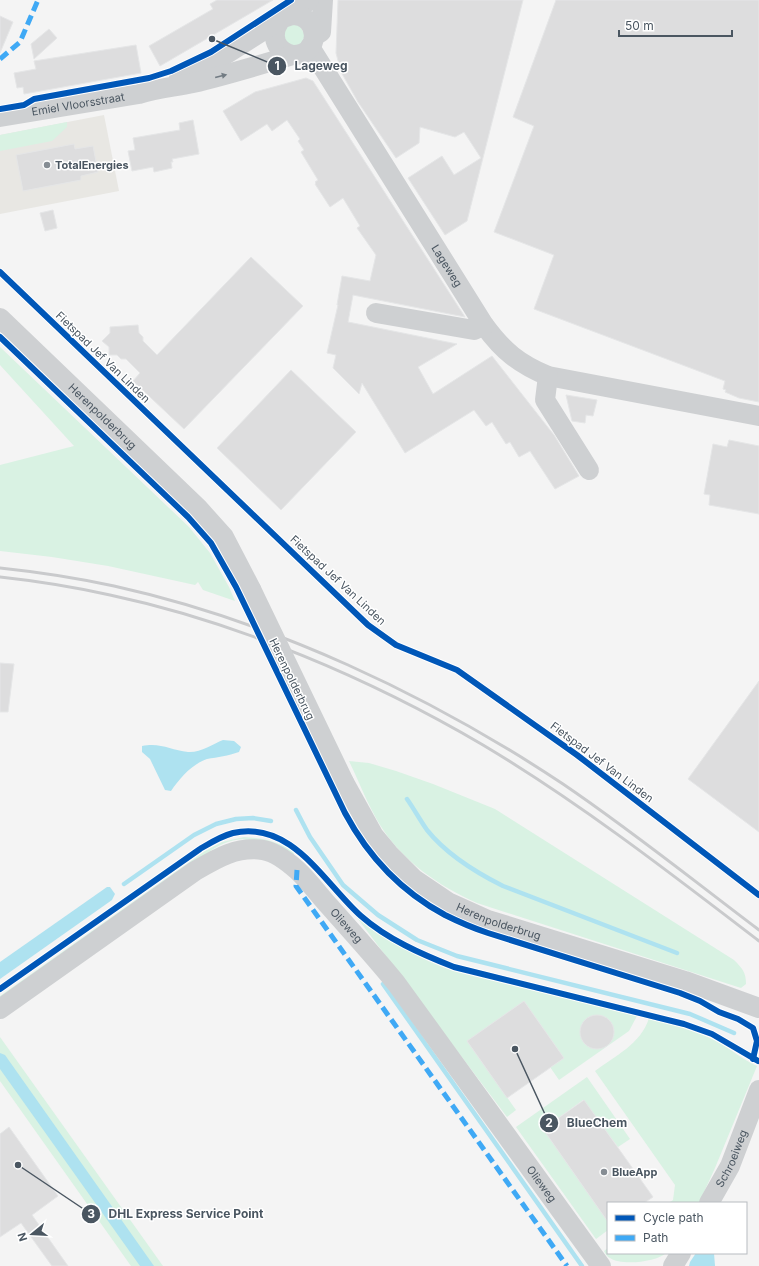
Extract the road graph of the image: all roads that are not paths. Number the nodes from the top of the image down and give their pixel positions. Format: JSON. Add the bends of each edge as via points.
{"nodes":[{"id":1,"x":309,"y":0,"type":"edge"},
{"id":2,"x":323,"y":0,"type":"edge"},
{"id":3,"x":285,"y":18,"type":"junction"},
{"id":4,"x":312,"y":42,"type":"junction"},
{"id":5,"x":292,"y":56,"type":"junction"},
{"id":6,"x":156,"y":89,"type":"junction"},
{"id":7,"x":0,"y":117,"type":"edge"},
{"id":8,"x":376,"y":313,"type":"dead end"},
{"id":9,"x":0,"y":318,"type":"edge"},
{"id":10,"x":484,"y":325,"type":"junction"},
{"id":11,"x":548,"y":376,"type":"junction"},
{"id":12,"x":759,"y":416,"type":"edge"},
{"id":13,"x":589,"y":470,"type":"dead end"},
{"id":14,"x":759,"y":1008,"type":"edge"},
{"id":15,"x":0,"y":1009,"type":"edge"},
{"id":16,"x":759,"y":1090,"type":"edge"},
{"id":17,"x":710,"y":1202,"type":"edge"},
{"id":18,"x":680,"y":1254,"type":"edge"},
{"id":19,"x":601,"y":1266,"type":"edge"},
{"id":20,"x":673,"y":1266,"type":"edge"}],
"edges":[{"from":1,"to":3,"type":"street","name":"Emiel Vloorsstraat"},
{"from":2,"to":4,"type":"street","via":[[321,32]]},
{"from":3,"to":4,"type":"street","via":[[300,16],[309,22],[314,31]]},
{"from":3,"to":5,"type":"street","via":[[274,32],[275,42],[280,50]]},
{"from":3,"to":6,"type":"street","name":"Emiel Vloorsstraat","via":[[220,58]]},
{"from":4,"to":5,"type":"street","name":"Emiel Vloorsstraat","via":[[305,52]]},
{"from":4,"to":10,"type":"street","name":"Lageweg"},
{"from":6,"to":5,"type":"street","name":"Emiel Vloorsstraat","one_way":true,"via":[[224,76]]},
{"from":6,"to":7,"type":"street","name":"Emiel Vloorsstraat"},
{"from":8,"to":10,"type":"street","via":[[474,330]]},
{"from":9,"to":14,"type":"street","name":"Herenpolderbrug","bridge":true,"via":[[198,508],[224,537],[344,782],[374,836],[414,879],[448,902],[488,920],[685,981]]},
{"from":10,"to":11,"type":"street","name":"Lageweg","via":[[496,341],[517,360],[530,369]]},
{"from":11,"to":12,"type":"street","name":"Lageweg"},
{"from":11,"to":13,"type":"street","via":[[545,400]]},
{"from":15,"to":19,"type":"street","name":"Olieweg","via":[[218,857],[233,851],[265,850],[280,857],[297,870],[377,959]]},
{"from":16,"to":17,"type":"street","name":"Schroeiweg","via":[[730,1166]]},
{"from":18,"to":20,"type":"street"}]}
